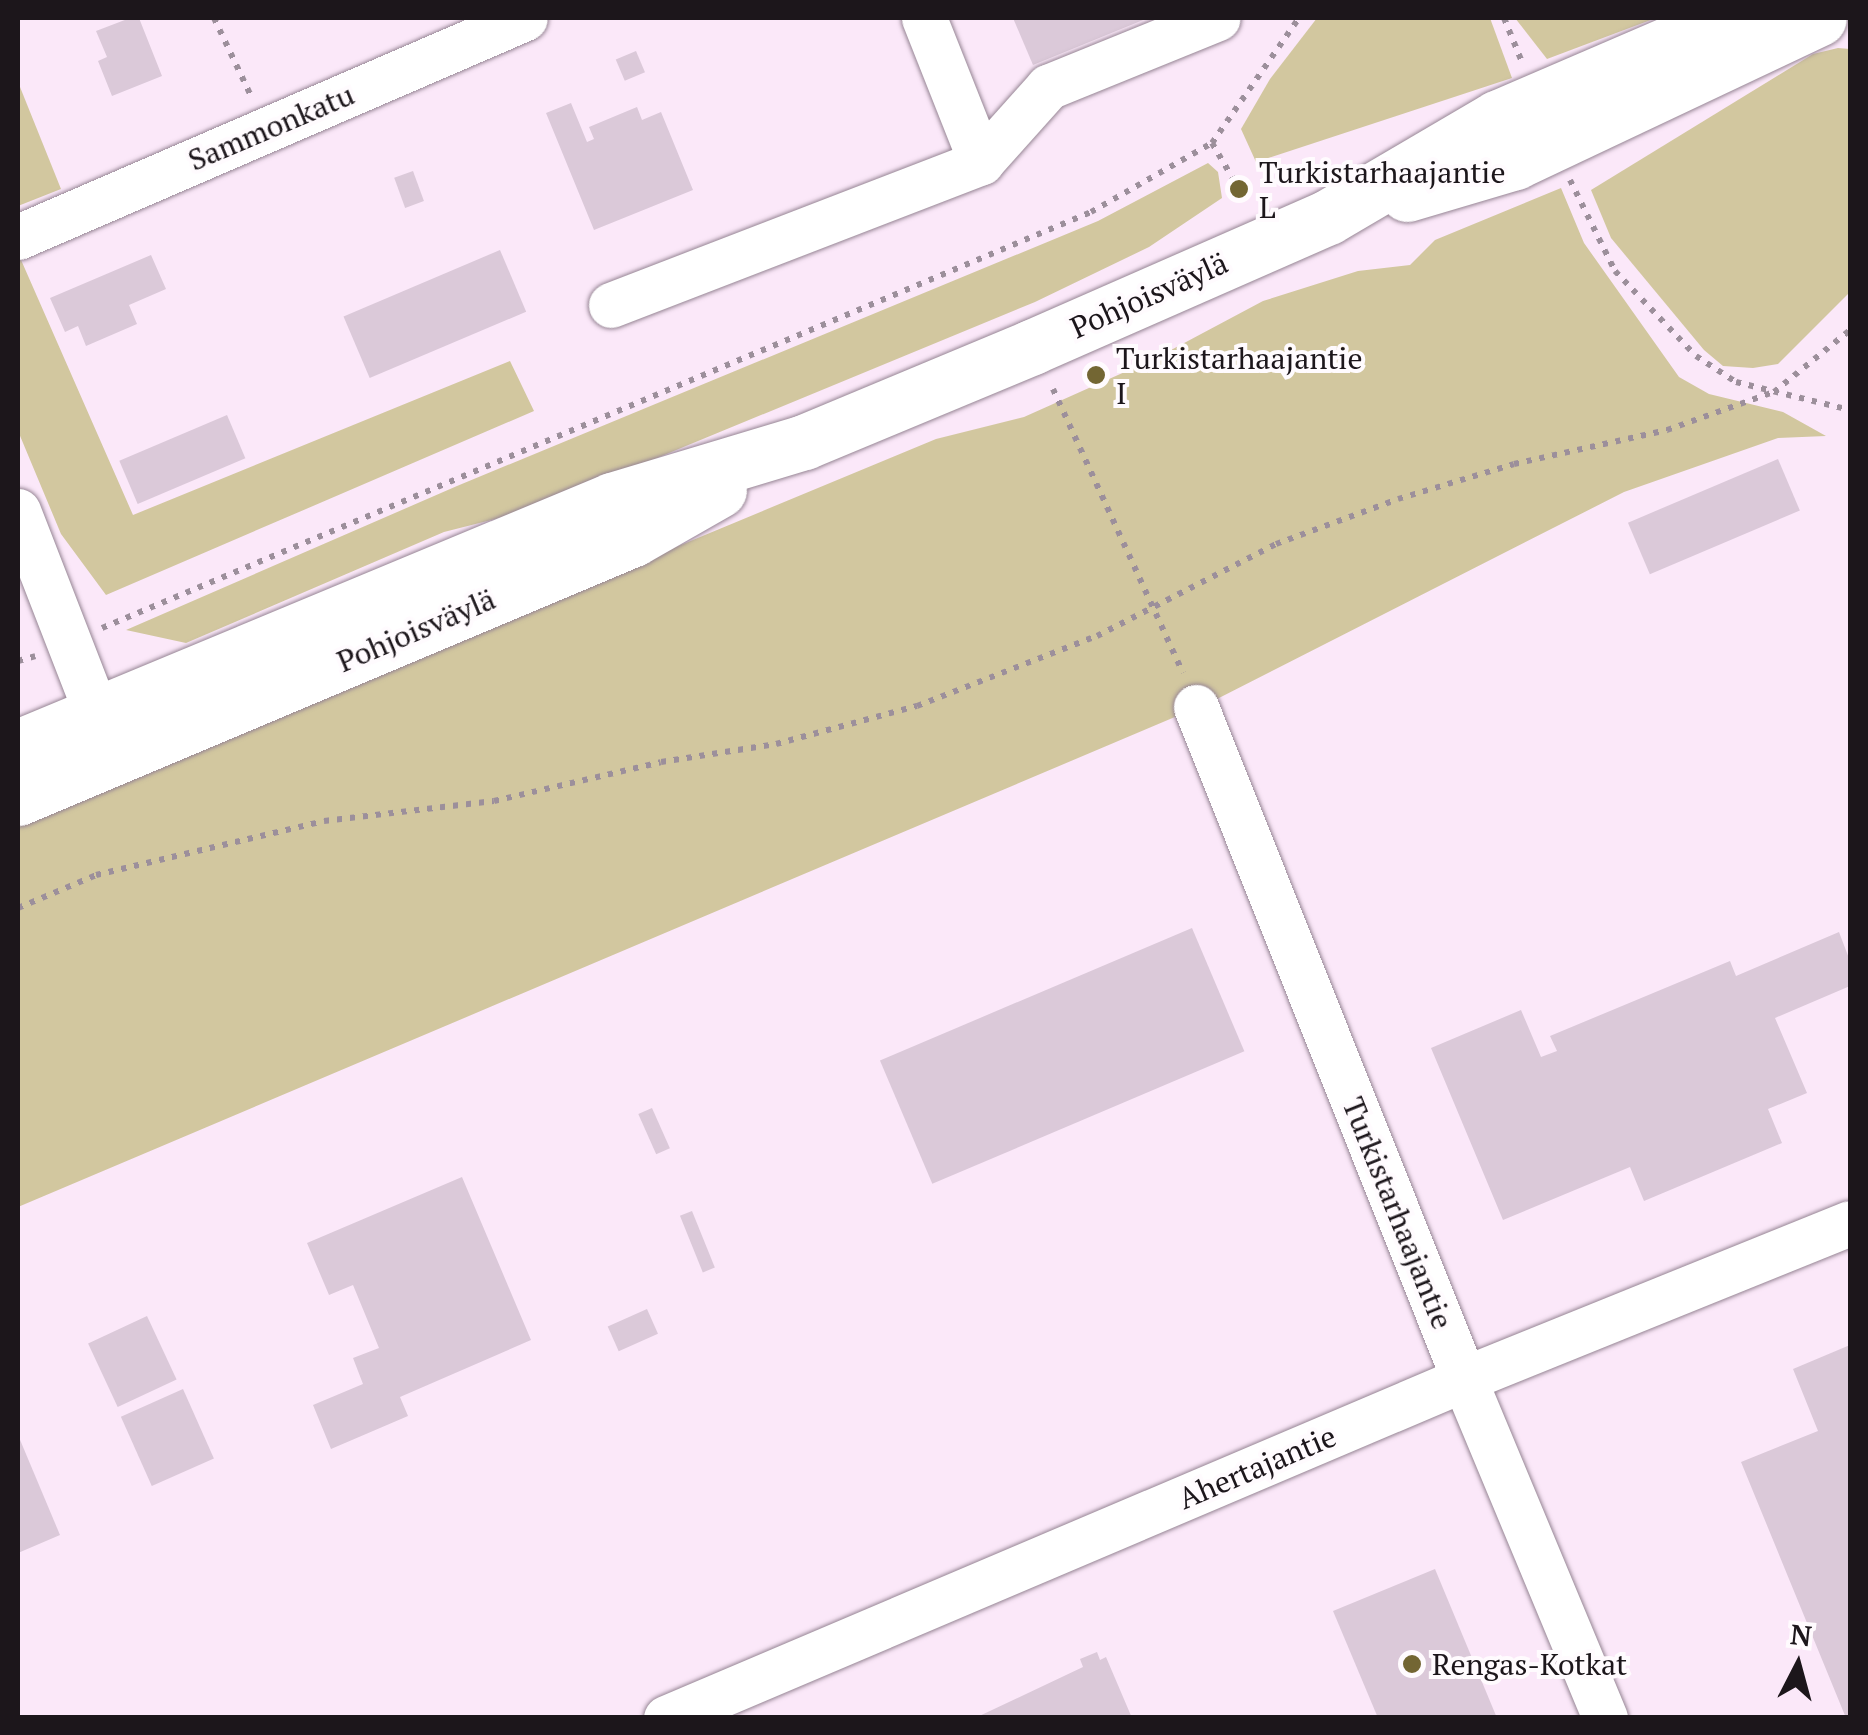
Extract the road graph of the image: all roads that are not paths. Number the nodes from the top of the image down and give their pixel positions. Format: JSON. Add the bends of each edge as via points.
{"nodes":[{"id":1,"x":525,"y":18,"type":"edge"},
{"id":2,"x":924,"y":18,"type":"edge"},
{"id":3,"x":1218,"y":18,"type":"edge"},
{"id":4,"x":1729,"y":18,"type":"edge"},
{"id":5,"x":1819,"y":18,"type":"edge"},
{"id":6,"x":981,"y":162,"type":"junction"},
{"id":7,"x":1328,"y":217,"type":"junction"},
{"id":8,"x":18,"y":237,"type":"edge"},
{"id":9,"x":611,"y":304,"type":"dead end"},
{"id":10,"x":18,"y":511,"type":"edge"},
{"id":11,"x":1196,"y":707,"type":"road end"},
{"id":12,"x":105,"y":735,"type":"junction"},
{"id":13,"x":18,"y":747,"type":"edge"},
{"id":14,"x":18,"y":798,"type":"edge"},
{"id":15,"x":1850,"y":1224,"type":"edge"},
{"id":16,"x":1464,"y":1379,"type":"junction"},
{"id":17,"x":666,"y":1718,"type":"edge"},
{"id":18,"x":1605,"y":1718,"type":"edge"}],
"edges":[{"from":1,"to":8,"type":"street","name":"Sammonkatu"},
{"from":2,"to":6,"type":"street"},
{"from":3,"to":6,"type":"street","via":[[1048,87]]},
{"from":4,"to":7,"type":"main road","name":"Pohjoisväylä","via":[[1497,118]]},
{"from":5,"to":7,"type":"main road","name":"Pohjoisväylä","via":[[1514,162]]},
{"from":6,"to":9,"type":"street"},
{"from":7,"to":12,"type":"main road","name":"Pohjoisväylä","via":[[804,442],[612,500]]},
{"from":10,"to":12,"type":"street"},
{"from":11,"to":16,"type":"street","name":"Turkistarhaajantie"},
{"from":12,"to":13,"type":"main road","name":"Pohjoisväylä"},
{"from":12,"to":14,"type":"main road","name":"Pohjoisväylä"},
{"from":15,"to":16,"type":"street","name":"Ahertajantie"},
{"from":16,"to":17,"type":"street","name":"Ahertajantie"},
{"from":16,"to":18,"type":"street","name":"Turkistarhaajantie"}]}
